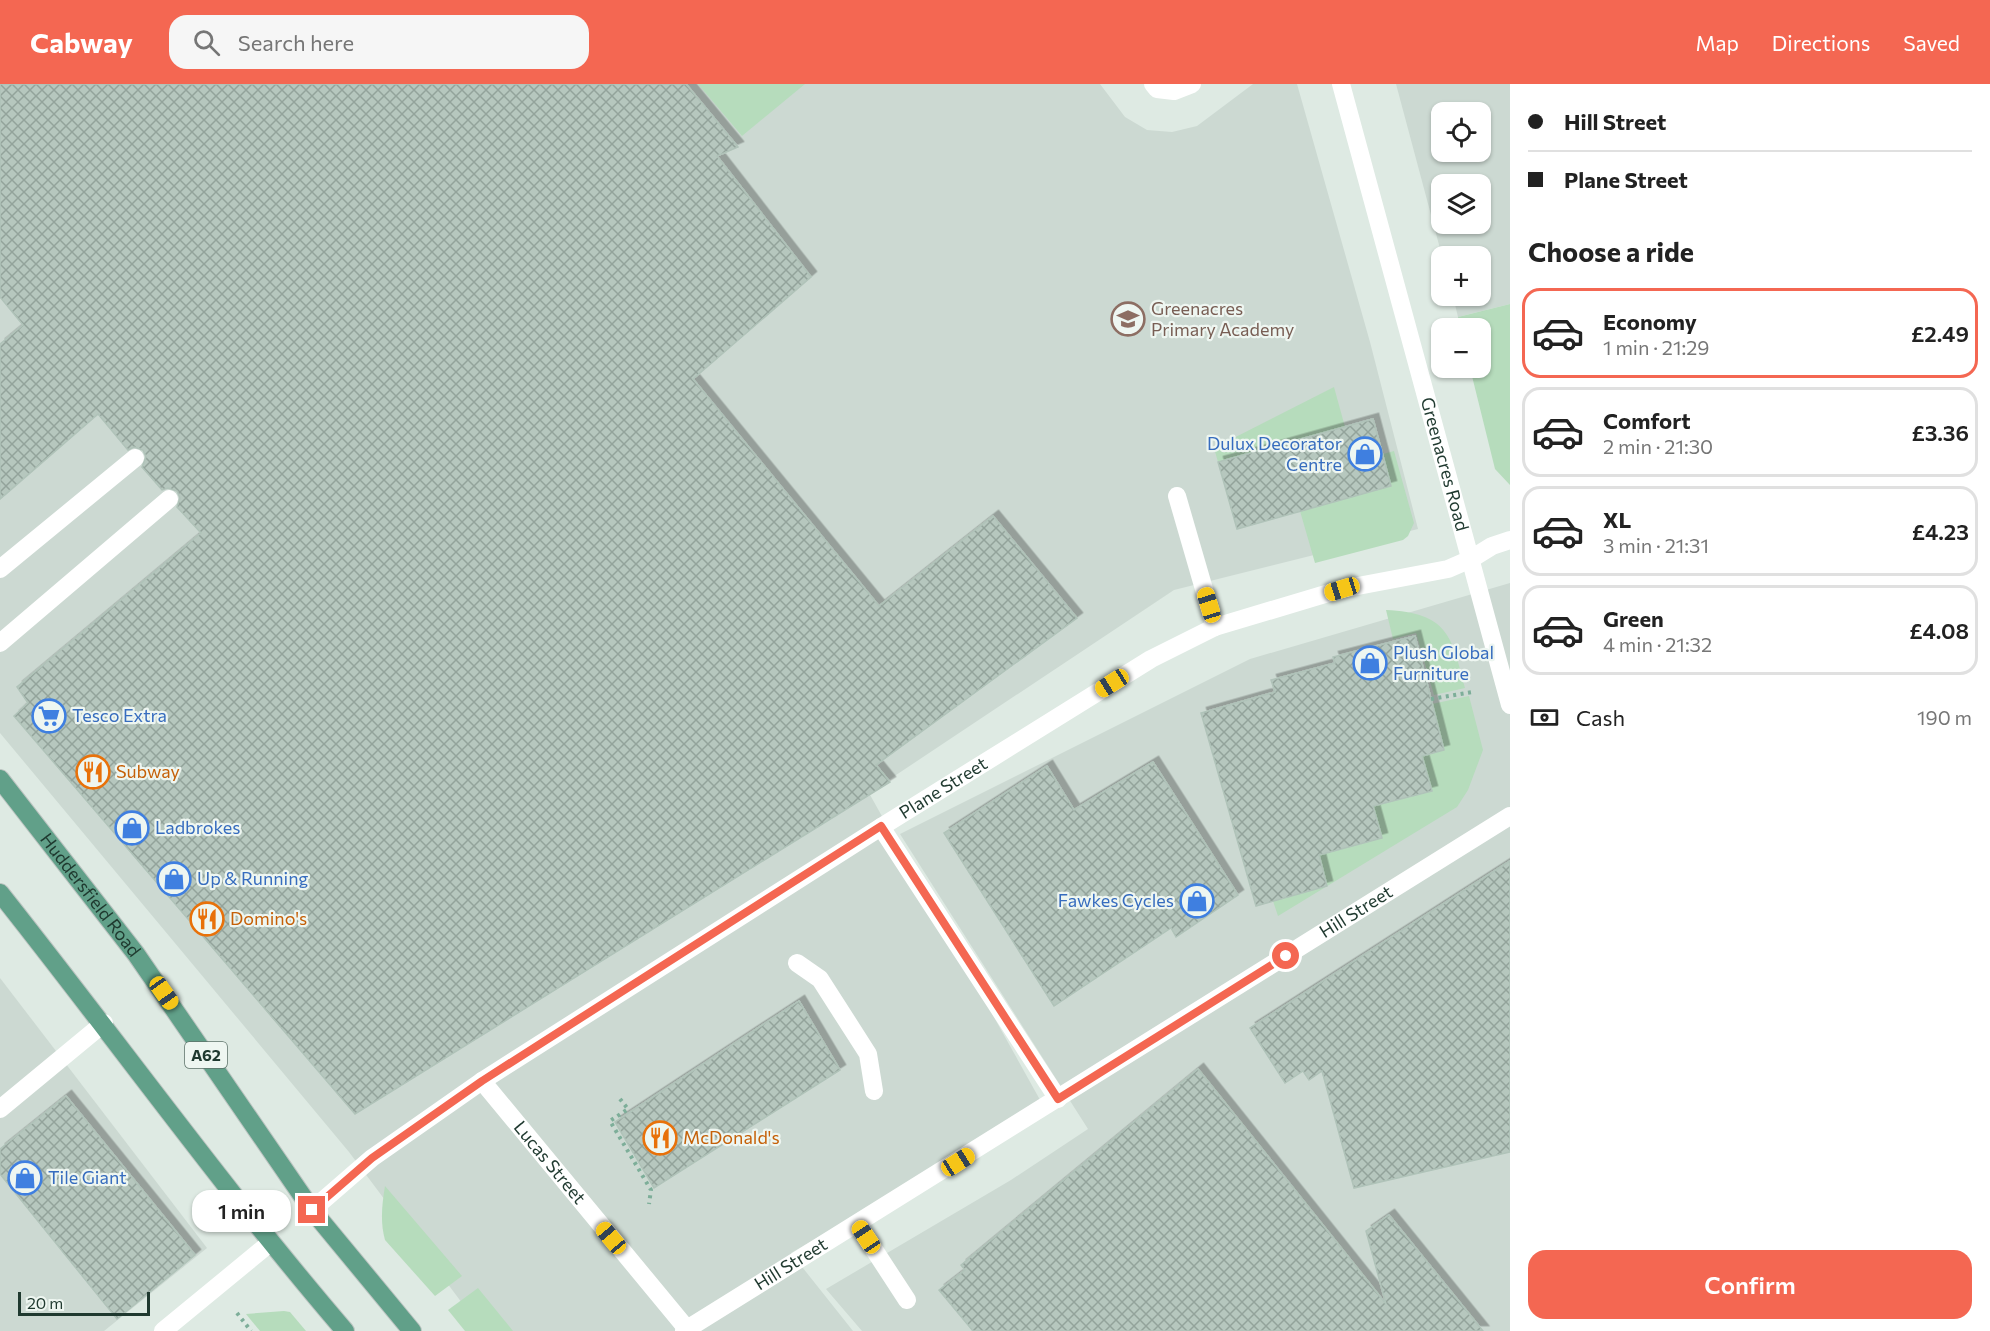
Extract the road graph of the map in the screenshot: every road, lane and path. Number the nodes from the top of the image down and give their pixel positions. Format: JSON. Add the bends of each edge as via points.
{"nodes":[{"id":1,"x":1192,"y":84,"type":"edge"},
{"id":2,"x":1341,"y":84,"type":"edge"},
{"id":3,"x":1155,"y":86,"type":"edge"},
{"id":4,"x":135,"y":458,"type":"dead end"},
{"id":5,"x":1177,"y":496,"type":"dead end"},
{"id":6,"x":169,"y":499,"type":"dead end"},
{"id":7,"x":1510,"y":540,"type":"edge"},
{"id":8,"x":1471,"y":559,"type":"junction"},
{"id":9,"x":0,"y":568,"type":"edge"},
{"id":10,"x":1215,"y":627,"type":"junction"},
{"id":11,"x":0,"y":643,"type":"edge"},
{"id":12,"x":1474,"y":692,"type":"dead end"},
{"id":13,"x":1431,"y":699,"type":"dead end"},
{"id":14,"x":1510,"y":705,"type":"edge"},
{"id":15,"x":0,"y":779,"type":"edge"},
{"id":16,"x":1510,"y":816,"type":"edge"},
{"id":17,"x":881,"y":826,"type":"junction"},
{"id":18,"x":0,"y":893,"type":"edge"},
{"id":19,"x":797,"y":963,"type":"dead end"},
{"id":20,"x":104,"y":1023,"type":"junction"},
{"id":21,"x":482,"y":1081,"type":"junction"},
{"id":22,"x":874,"y":1091,"type":"dead end"},
{"id":23,"x":620,"y":1099,"type":"dead end"},
{"id":24,"x":1058,"y":1099,"type":"junction"},
{"id":25,"x":0,"y":1110,"type":"edge"},
{"id":26,"x":649,"y":1204,"type":"dead end"},
{"id":27,"x":312,"y":1210,"type":"junction"},
{"id":28,"x":858,"y":1225,"type":"junction"},
{"id":29,"x":270,"y":1243,"type":"junction"},
{"id":30,"x":907,"y":1300,"type":"dead end"},
{"id":31,"x":233,"y":1309,"type":"dead end"},
{"id":32,"x":685,"y":1330,"type":"edge"},
{"id":33,"x":163,"y":1331,"type":"edge"},
{"id":34,"x":251,"y":1331,"type":"edge"},
{"id":35,"x":345,"y":1331,"type":"edge"},
{"id":36,"x":412,"y":1331,"type":"edge"}],
"edges":[{"from":1,"to":3,"type":"street","via":[[1174,91]]},
{"from":2,"to":8,"type":"street","name":"Greenacres Road"},
{"from":4,"to":9,"type":"street"},
{"from":5,"to":10,"type":"street"},
{"from":6,"to":11,"type":"street"},
{"from":7,"to":8,"type":"street","name":"Plane Street"},
{"from":8,"to":10,"type":"street","name":"Plane Street","via":[[1429,573],[1342,589]]},
{"from":8,"to":14,"type":"street","name":"Greenacres Road"},
{"from":10,"to":17,"type":"street","name":"Plane Street","via":[[1151,659]]},
{"from":12,"to":13,"type":"path"},
{"from":15,"to":27,"type":"main road","name":"Huddersfield Road","number":"A62","via":[[136,954]]},
{"from":16,"to":24,"type":"street","name":"Hill Street"},
{"from":17,"to":21,"type":"street","name":"Plane Street"},
{"from":17,"to":24,"type":"street"},
{"from":18,"to":20,"type":"main road"},
{"from":19,"to":22,"type":"street","via":[[820,979],[868,1054]]},
{"from":20,"to":25,"type":"street"},
{"from":20,"to":29,"type":"main road"},
{"from":21,"to":27,"type":"street","name":"Plane Street","via":[[372,1158]]},
{"from":21,"to":32,"type":"street","name":"Lucas Street"},
{"from":23,"to":26,"type":"path","via":[[628,1109],[610,1121],[651,1190]]},
{"from":24,"to":28,"type":"street","name":"Hill Street"},
{"from":27,"to":36,"type":"main road","name":"Huddersfield Road","number":"A62"},
{"from":28,"to":30,"type":"street"},
{"from":28,"to":32,"type":"street","name":"Hill Street"},
{"from":29,"to":33,"type":"street"},
{"from":29,"to":35,"type":"main road"},
{"from":31,"to":34,"type":"path"}]}
